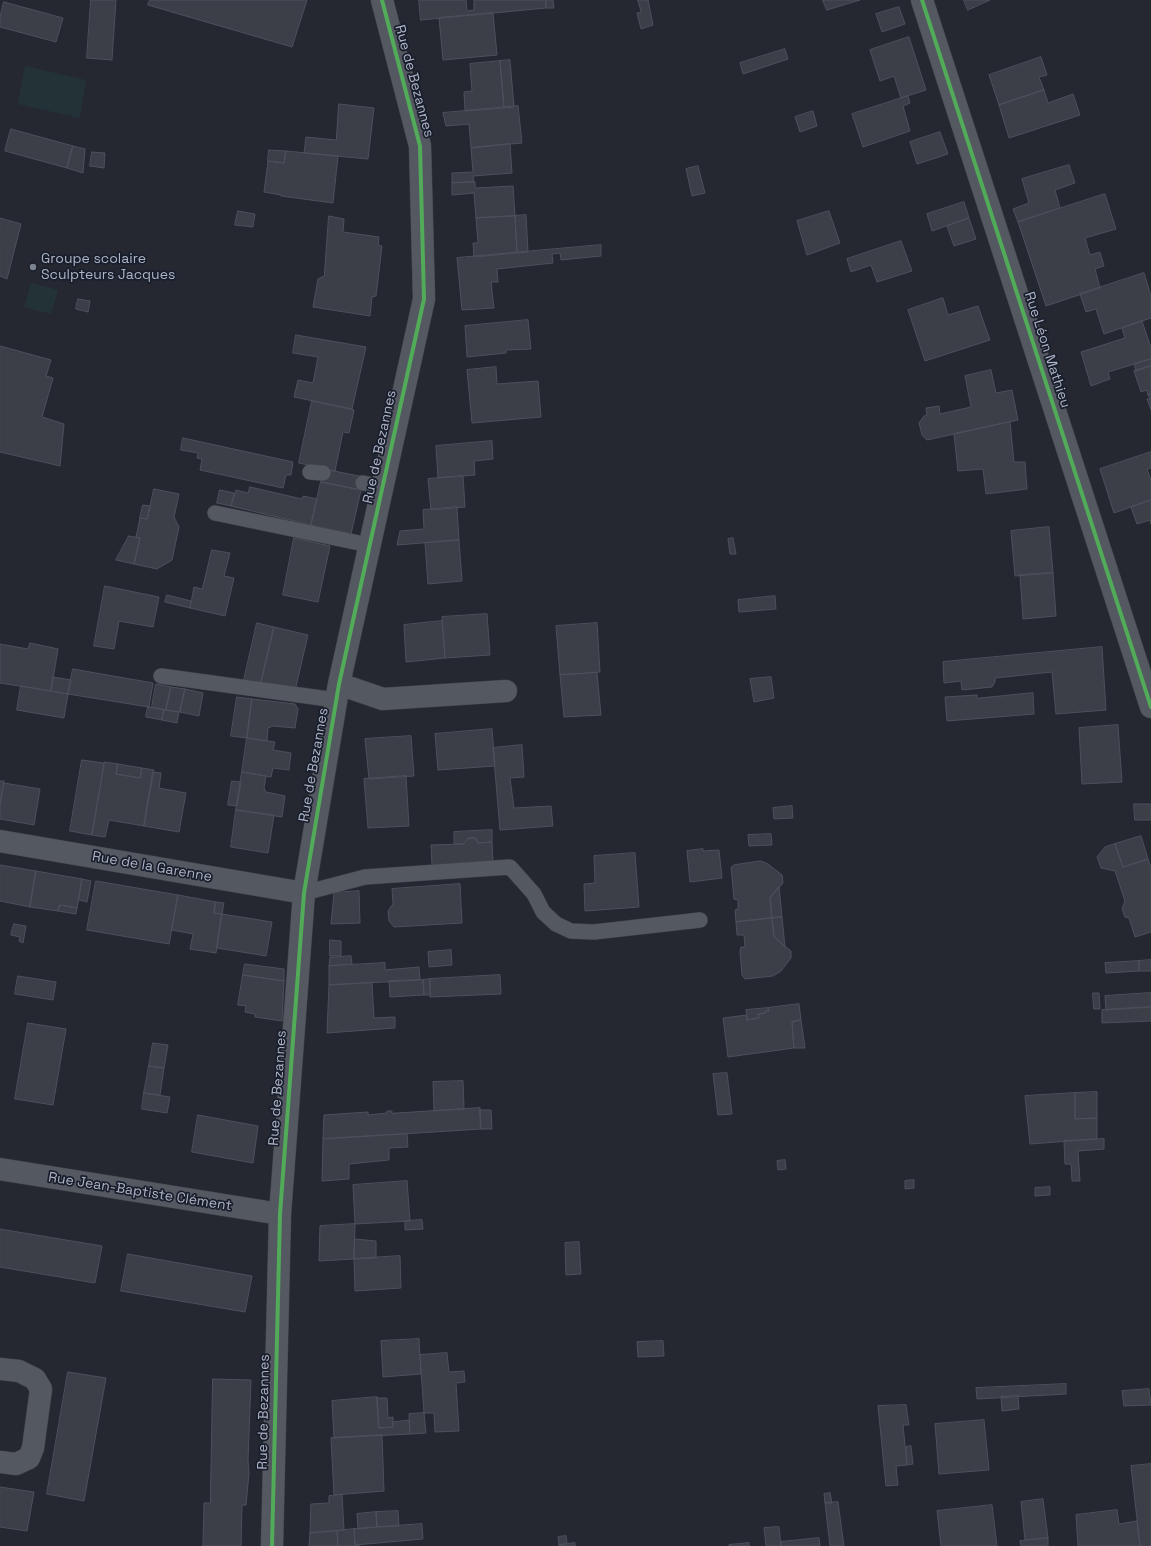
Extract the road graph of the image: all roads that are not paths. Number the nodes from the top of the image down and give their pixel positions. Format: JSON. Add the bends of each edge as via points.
{"nodes":[{"id":1,"x":382,"y":0,"type":"edge"},
{"id":2,"x":922,"y":0,"type":"edge"},
{"id":3,"x":215,"y":513,"type":"dead end"},
{"id":4,"x":369,"y":545,"type":"junction"},
{"id":5,"x":161,"y":676,"type":"dead end"},
{"id":6,"x":337,"y":692,"type":"junction"},
{"id":7,"x":506,"y":692,"type":"dead end"},
{"id":8,"x":1151,"y":707,"type":"edge"},
{"id":9,"x":0,"y":841,"type":"edge"},
{"id":10,"x":304,"y":893,"type":"junction"},
{"id":11,"x":700,"y":920,"type":"dead end"},
{"id":12,"x":0,"y":1169,"type":"edge"},
{"id":13,"x":280,"y":1214,"type":"junction"},
{"id":14,"x":0,"y":1369,"type":"edge"},
{"id":15,"x":0,"y":1462,"type":"edge"},
{"id":16,"x":272,"y":1546,"type":"edge"}],
"edges":[{"from":1,"to":4,"type":"street","name":"Rue de Bezannes","via":[[420,146],[424,299],[373,485]]},
{"from":2,"to":8,"type":"street","name":"Rue Léon Mathieu"},
{"from":3,"to":4,"type":"lane"},
{"from":4,"to":6,"type":"street","name":"Rue de Bezannes"},
{"from":5,"to":6,"type":"lane","name":"Rue de Bezannes"},
{"from":6,"to":7,"type":"street","via":[[383,699]]},
{"from":6,"to":10,"type":"street","name":"Rue de Bezannes"},
{"from":9,"to":10,"type":"street","name":"Rue de la Garenne"},
{"from":10,"to":11,"type":"lane","via":[[364,877],[510,867],[534,894],[544,912],[556,924],[571,931],[594,932]]},
{"from":10,"to":13,"type":"street","name":"Rue de Bezannes"},
{"from":12,"to":13,"type":"street","name":"Rue Jean-Baptiste Clément"},
{"from":13,"to":16,"type":"street","name":"Rue de Bezannes"},
{"from":14,"to":15,"type":"street","via":[[19,1371],[35,1379],[41,1389],[33,1448],[29,1458],[16,1464]]}]}
